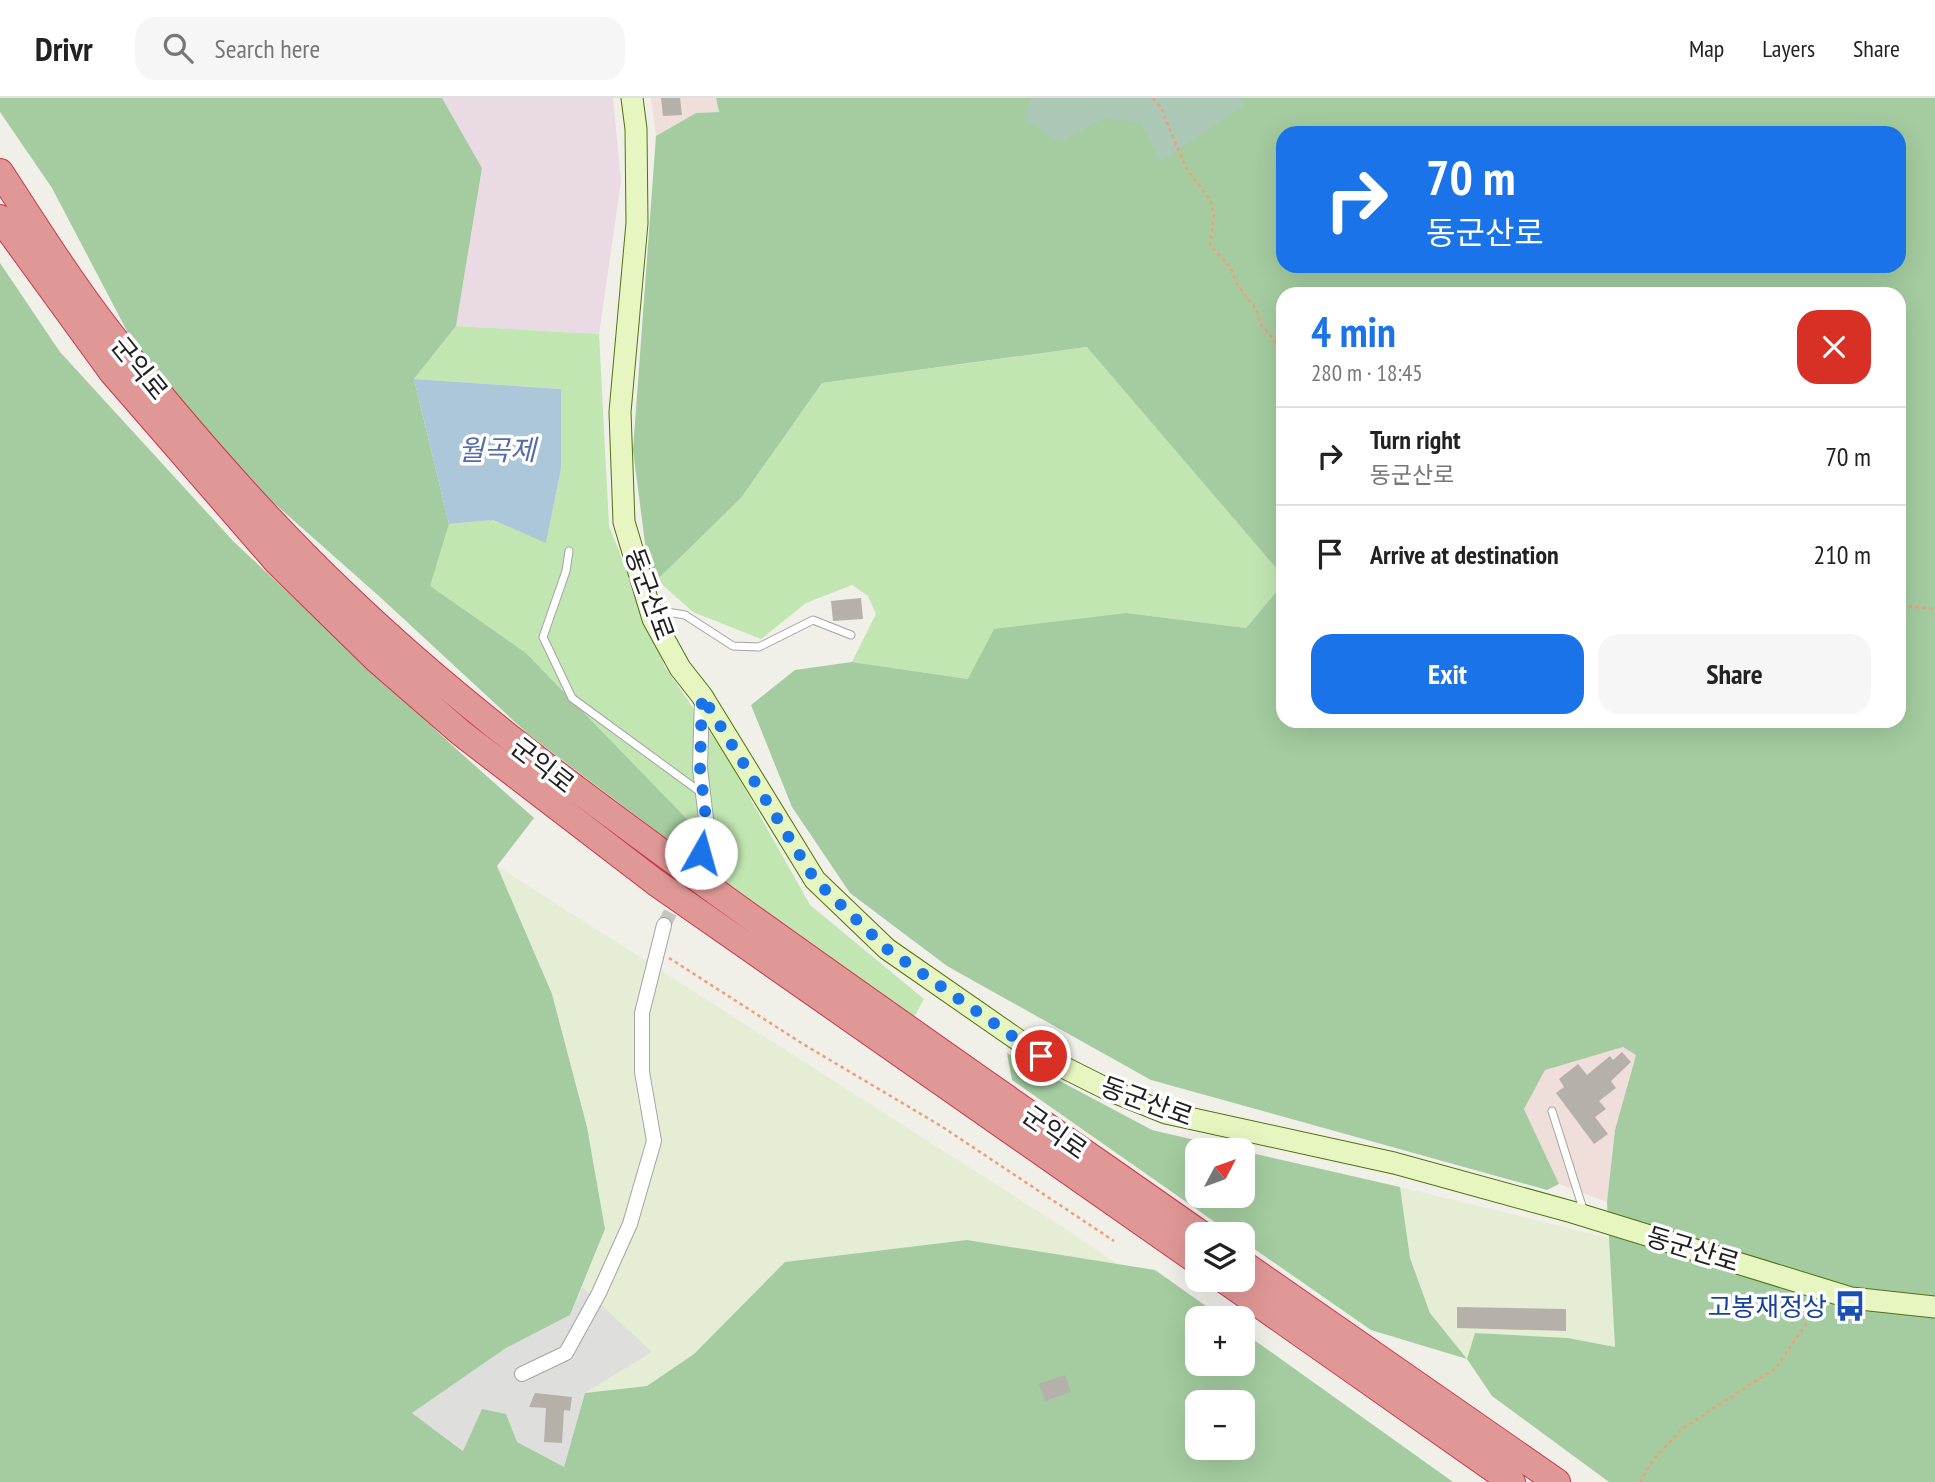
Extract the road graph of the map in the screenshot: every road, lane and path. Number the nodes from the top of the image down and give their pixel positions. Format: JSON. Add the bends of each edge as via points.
{"nodes":[{"id":1,"x":632,"y":98,"type":"edge"},
{"id":2,"x":1153,"y":98,"type":"edge"},
{"id":3,"x":0,"y":172,"type":"edge"},
{"id":4,"x":0,"y":218,"type":"edge"},
{"id":5,"x":1276,"y":345,"type":"edge"},
{"id":6,"x":569,"y":551,"type":"dead end"},
{"id":7,"x":1906,"y":606,"type":"edge"},
{"id":8,"x":650,"y":609,"type":"junction"},
{"id":9,"x":1935,"y":609,"type":"edge"},
{"id":10,"x":851,"y":635,"type":"dead end"},
{"id":11,"x":702,"y":696,"type":"junction"},
{"id":12,"x":703,"y":795,"type":"junction"},
{"id":13,"x":701,"y":853,"type":"dead end"},
{"id":14,"x":664,"y":925,"type":"tunnel mouth"},
{"id":15,"x":658,"y":951,"type":"junction"},
{"id":16,"x":1552,"y":1111,"type":"dead end"},
{"id":17,"x":1585,"y":1216,"type":"junction"},
{"id":18,"x":1185,"y":1223,"type":"edge"},
{"id":19,"x":1114,"y":1241,"type":"dead end"},
{"id":20,"x":1185,"y":1253,"type":"edge"},
{"id":21,"x":1255,"y":1272,"type":"edge"},
{"id":22,"x":1829,"y":1291,"type":"junction"},
{"id":23,"x":1241,"y":1292,"type":"edge"},
{"id":24,"x":1935,"y":1307,"type":"edge"},
{"id":25,"x":522,"y":1374,"type":"dead end"},
{"id":26,"x":1511,"y":1482,"type":"edge"},
{"id":27,"x":1558,"y":1482,"type":"edge"},
{"id":28,"x":1640,"y":1482,"type":"edge"}],
"edges":[{"from":1,"to":8,"type":"street","name":"동군산로","via":[[637,223],[620,412],[624,522]]},
{"from":2,"to":5,"type":"path","via":[[1186,169],[1211,201],[1210,245],[1230,267]]},
{"from":3,"to":18,"type":"highway","name":"군익로","via":[[123,350],[241,489],[424,669],[599,807]]},
{"from":4,"to":20,"type":"highway","name":"군익로","via":[[112,372],[170,440],[277,562],[387,669],[461,733],[655,882]]},
{"from":6,"to":12,"type":"lane","via":[[544,637],[572,698]]},
{"from":7,"to":9,"type":"path"},
{"from":8,"to":10,"type":"lane","via":[[685,615],[733,646],[759,647],[813,620]]},
{"from":8,"to":11,"type":"street","name":"동군산로","via":[[680,668]]},
{"from":11,"to":12,"type":"street"},
{"from":11,"to":17,"type":"street","name":"동군산로","via":[[815,880],[887,949],[1041,1056],[1166,1113],[1394,1163]]},
{"from":12,"to":13,"type":"street","via":[[708,836]]},
{"from":14,"to":15,"type":"street"},
{"from":15,"to":19,"type":"path","via":[[941,1126]]},
{"from":15,"to":25,"type":"street","via":[[642,1013],[642,1072],[654,1141],[630,1224],[566,1353]]},
{"from":16,"to":17,"type":"lane"},
{"from":17,"to":22,"type":"street","name":"동군산로"},
{"from":21,"to":27,"type":"highway"},
{"from":22,"to":24,"type":"street","name":"동군산로","via":[[1851,1298]]},
{"from":22,"to":28,"type":"path","via":[[1776,1368],[1684,1428],[1652,1461]]},
{"from":23,"to":26,"type":"highway"}]}
